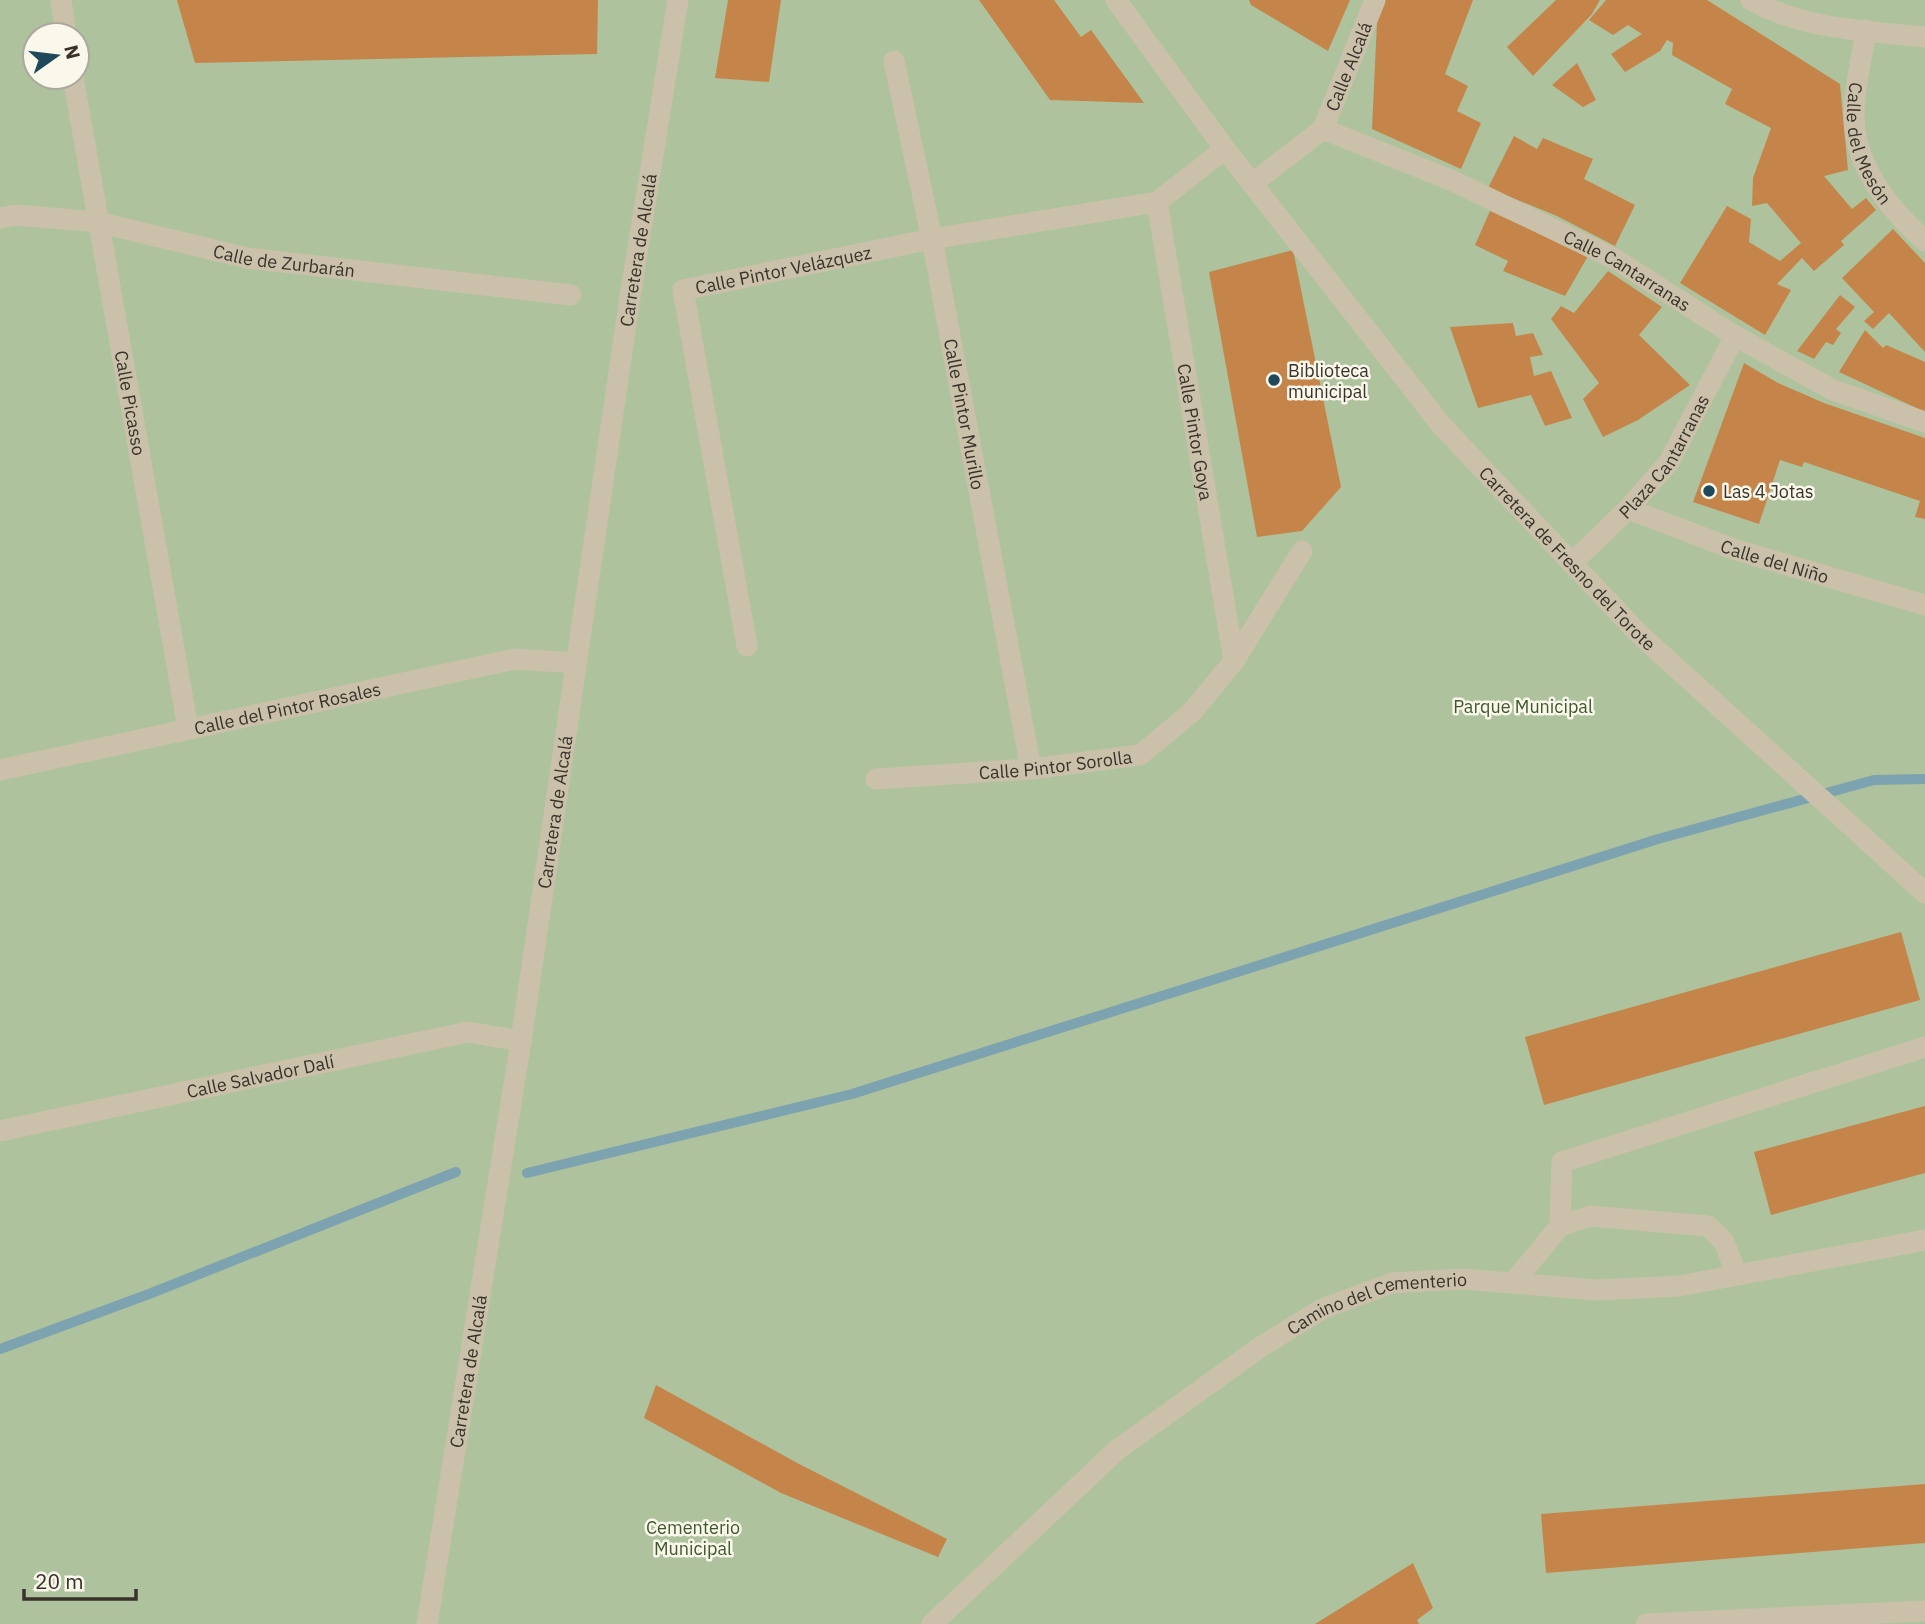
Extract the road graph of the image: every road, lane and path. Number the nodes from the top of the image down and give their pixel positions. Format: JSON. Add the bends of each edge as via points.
{"nodes":[{"id":1,"x":61,"y":0,"type":"edge"},
{"id":2,"x":678,"y":0,"type":"edge"},
{"id":3,"x":1116,"y":0,"type":"edge"},
{"id":4,"x":1375,"y":0,"type":"edge"},
{"id":5,"x":1751,"y":0,"type":"edge"},
{"id":6,"x":1777,"y":7,"type":"edge"},
{"id":7,"x":64,"y":21,"type":"edge"},
{"id":8,"x":1866,"y":30,"type":"junction"},
{"id":9,"x":1925,"y":37,"type":"edge"},
{"id":10,"x":894,"y":61,"type":"dead end"},
{"id":11,"x":75,"y":91,"type":"edge"},
{"id":12,"x":1323,"y":129,"type":"junction"},
{"id":13,"x":1225,"y":149,"type":"junction"},
{"id":14,"x":1253,"y":183,"type":"junction"},
{"id":15,"x":1157,"y":202,"type":"junction"},
{"id":16,"x":0,"y":218,"type":"edge"},
{"id":17,"x":97,"y":222,"type":"junction"},
{"id":18,"x":932,"y":239,"type":"junction"},
{"id":19,"x":1925,"y":241,"type":"edge"},
{"id":20,"x":571,"y":295,"type":"dead end"},
{"id":21,"x":1735,"y":336,"type":"junction"},
{"id":22,"x":1925,"y":422,"type":"edge"},
{"id":23,"x":1628,"y":509,"type":"junction"},
{"id":24,"x":1302,"y":551,"type":"dead end"},
{"id":25,"x":1572,"y":563,"type":"junction"},
{"id":26,"x":1925,"y":605,"type":"edge"},
{"id":27,"x":747,"y":646,"type":"dead end"},
{"id":28,"x":1234,"y":661,"type":"junction"},
{"id":29,"x":576,"y":663,"type":"junction"},
{"id":30,"x":188,"y":729,"type":"junction"},
{"id":31,"x":1031,"y":769,"type":"junction"},
{"id":32,"x":0,"y":770,"type":"edge"},
{"id":33,"x":876,"y":779,"type":"dead end"},
{"id":34,"x":1925,"y":893,"type":"edge"},
{"id":35,"x":521,"y":1041,"type":"junction"},
{"id":36,"x":1925,"y":1047,"type":"edge"},
{"id":37,"x":0,"y":1131,"type":"edge"},
{"id":38,"x":1560,"y":1226,"type":"junction"},
{"id":39,"x":1925,"y":1240,"type":"edge"},
{"id":40,"x":1737,"y":1275,"type":"junction"},
{"id":41,"x":1513,"y":1283,"type":"junction"},
{"id":42,"x":1925,"y":1611,"type":"edge"},
{"id":43,"x":426,"y":1624,"type":"edge"},
{"id":44,"x":932,"y":1624,"type":"edge"},
{"id":45,"x":1646,"y":1624,"type":"edge"}],
"edges":[{"from":1,"to":7,"type":"street"},
{"from":2,"to":29,"type":"street","name":"Carretera de Alcalá"},
{"from":3,"to":13,"type":"street"},
{"from":4,"to":12,"type":"street","name":"Calle Alcalá"},
{"from":5,"to":6,"type":"street"},
{"from":6,"to":8,"type":"street"},
{"from":8,"to":9,"type":"street"},
{"from":8,"to":19,"type":"street","name":"Calle del Mesón","via":[[1853,113],[1864,167],[1896,215]]},
{"from":10,"to":18,"type":"street","name":"Calle Pintor Murillo"},
{"from":11,"to":17,"type":"street","name":"Calle Picasso"},
{"from":12,"to":14,"type":"street","name":"Calle Alcalá"},
{"from":12,"to":21,"type":"street","name":"Calle Cantarranas","via":[[1453,181],[1615,259]]},
{"from":13,"to":14,"type":"street","name":"Carretera de Fresno del Torote"},
{"from":13,"to":15,"type":"street","name":"Calle Pintor Velázquez"},
{"from":14,"to":25,"type":"street","name":"Carretera de Fresno del Torote","via":[[1442,426]]},
{"from":15,"to":18,"type":"street","name":"Calle Pintor Velázquez"},
{"from":15,"to":28,"type":"street","name":"Calle Pintor Goya"},
{"from":16,"to":17,"type":"street","name":"Calle de Zurbarán","via":[[16,215]]},
{"from":17,"to":20,"type":"street","name":"Calle de Zurbarán","via":[[247,258]]},
{"from":17,"to":30,"type":"street","name":"Calle Picasso"},
{"from":18,"to":27,"type":"street","name":"Calle Pintor Velázquez","via":[[682,289]]},
{"from":18,"to":31,"type":"street","name":"Calle Pintor Murillo"},
{"from":21,"to":22,"type":"street","name":"Calle Cantarranas","via":[[1833,390]]},
{"from":21,"to":23,"type":"street","name":"Plaza Cantarranas","via":[[1669,462]]},
{"from":23,"to":25,"type":"street","name":"Plaza Cantarranas"},
{"from":23,"to":26,"type":"street","name":"Calle del Niño","via":[[1736,550]]},
{"from":24,"to":28,"type":"street","name":"Calle Pintor Sorolla"},
{"from":25,"to":34,"type":"street","name":"Carretera de Fresno del Torote","via":[[1639,634]]},
{"from":28,"to":31,"type":"street","name":"Calle Pintor Sorolla","via":[[1192,712],[1140,755]]},
{"from":29,"to":30,"type":"street","name":"Calle del Pintor Rosales","via":[[515,659]]},
{"from":29,"to":35,"type":"street","name":"Carretera de Alcalá"},
{"from":30,"to":32,"type":"street","name":"Calle del Pintor Rosales"},
{"from":31,"to":33,"type":"street","name":"Calle Pintor Sorolla"},
{"from":35,"to":37,"type":"street","name":"Calle Salvador Dalí","via":[[468,1032]]},
{"from":35,"to":43,"type":"street","name":"Carretera de Alcalá"},
{"from":36,"to":38,"type":"street","via":[[1562,1162]]},
{"from":38,"to":40,"type":"street","via":[[1590,1216],[1708,1226],[1724,1242]]},
{"from":38,"to":41,"type":"street"},
{"from":39,"to":40,"type":"street","name":"Camino del Cementerio"},
{"from":40,"to":41,"type":"street","name":"Camino del Cementerio","via":[[1679,1286],[1596,1290]]},
{"from":41,"to":44,"type":"street","name":"Camino del Cementerio","via":[[1462,1279],[1392,1283],[1322,1309],[1259,1348],[1117,1450]]},
{"from":42,"to":45,"type":"street"}]}
